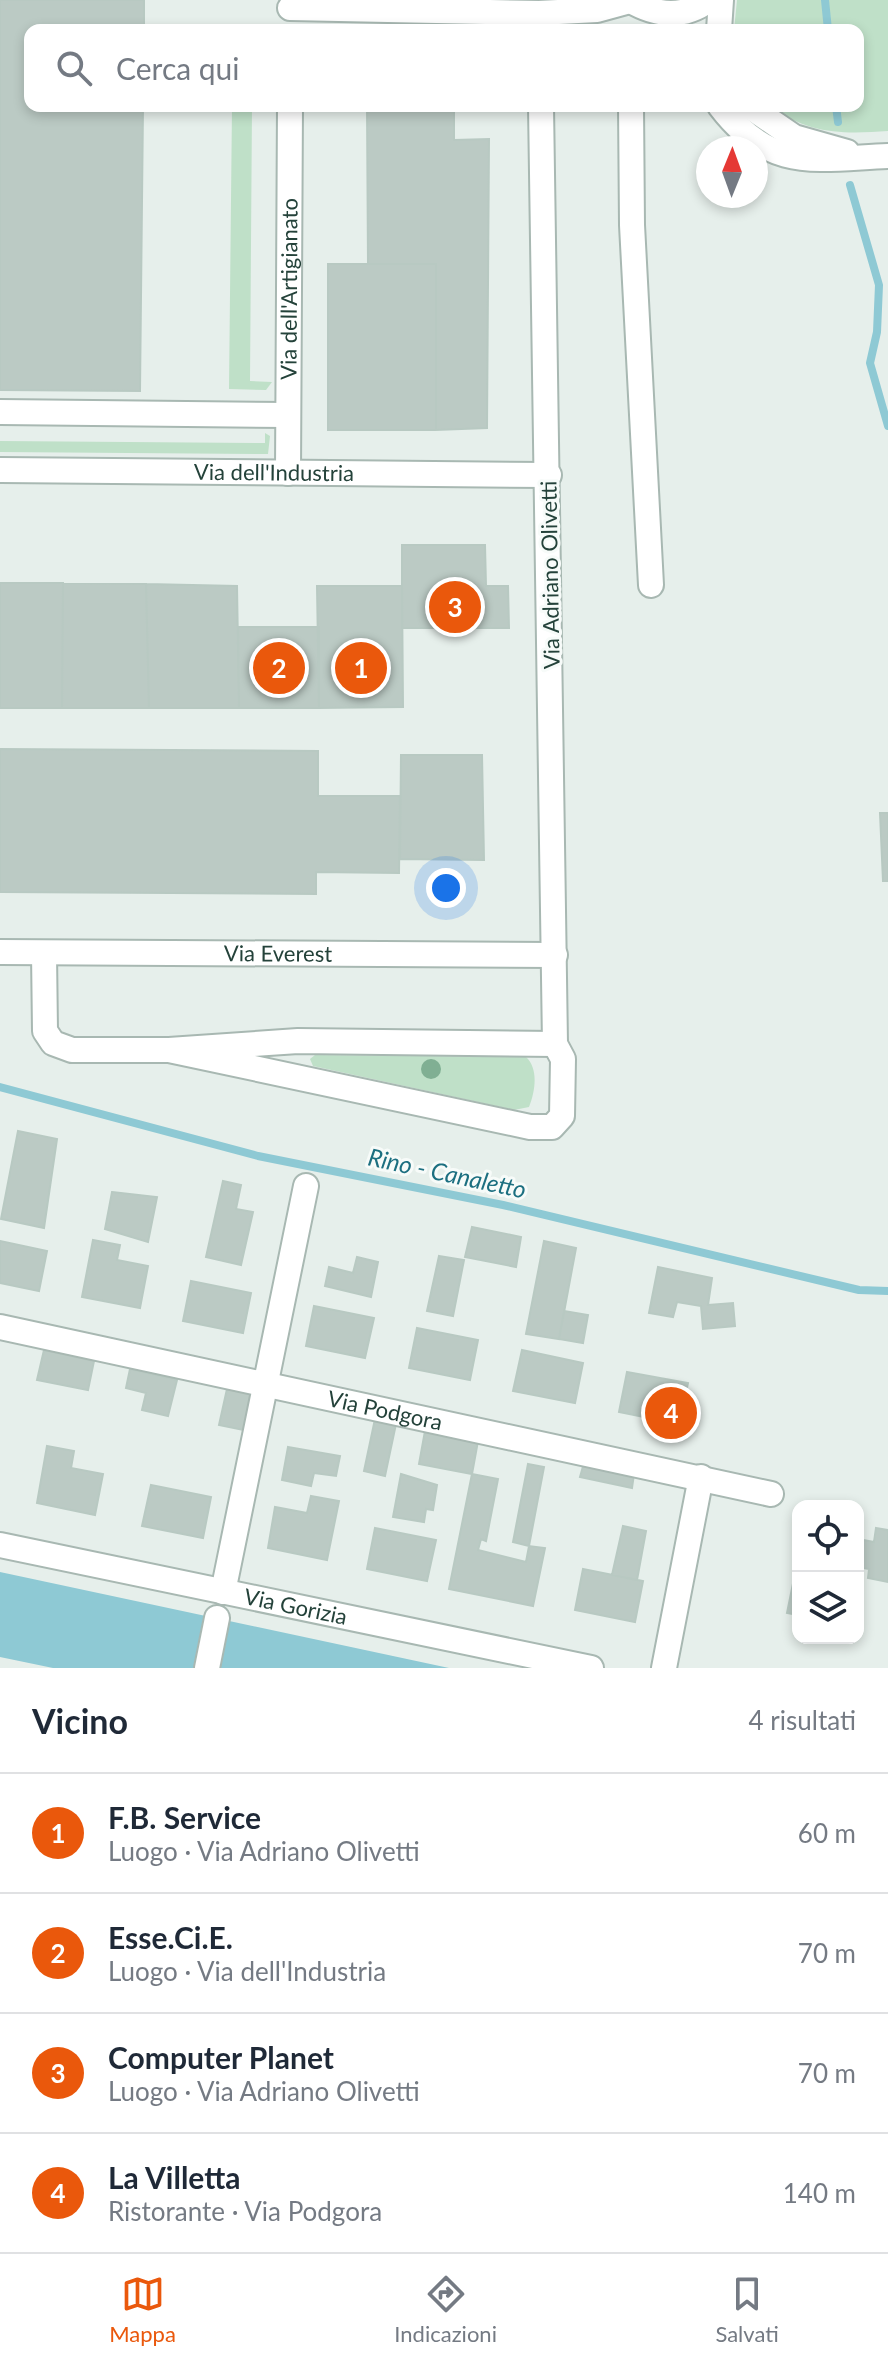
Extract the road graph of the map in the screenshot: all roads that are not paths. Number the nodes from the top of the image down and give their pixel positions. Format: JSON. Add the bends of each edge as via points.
{"nodes":[{"id":1,"x":709,"y":0,"type":"edge"},
{"id":2,"x":721,"y":0,"type":"edge"},
{"id":3,"x":593,"y":5,"type":"edge"},
{"id":4,"x":290,"y":13,"type":"edge"},
{"id":5,"x":647,"y":14,"type":"edge"},
{"id":6,"x":540,"y":22,"type":"edge"},
{"id":7,"x":719,"y":24,"type":"edge"},
{"id":8,"x":290,"y":112,"type":"edge"},
{"id":9,"x":541,"y":112,"type":"edge"},
{"id":10,"x":631,"y":112,"type":"edge"},
{"id":11,"x":726,"y":112,"type":"edge"},
{"id":12,"x":758,"y":112,"type":"edge"},
{"id":13,"x":876,"y":156,"type":"edge"},
{"id":14,"x":0,"y":412,"type":"edge"},
{"id":15,"x":288,"y":415,"type":"junction"},
{"id":16,"x":0,"y":470,"type":"edge"},
{"id":17,"x":288,"y":473,"type":"junction"},
{"id":18,"x":549,"y":475,"type":"junction"},
{"id":19,"x":651,"y":585,"type":"dead end"},
{"id":20,"x":0,"y":952,"type":"edge"},
{"id":21,"x":44,"y":953,"type":"junction"},
{"id":22,"x":555,"y":955,"type":"junction"},
{"id":23,"x":298,"y":1041,"type":"junction"},
{"id":24,"x":555,"y":1044,"type":"junction"},
{"id":25,"x":169,"y":1050,"type":"junction"},
{"id":26,"x":292,"y":1075,"type":"junction"},
{"id":27,"x":306,"y":1186,"type":"dead end"},
{"id":28,"x":0,"y":1327,"type":"edge"},
{"id":29,"x":266,"y":1384,"type":"junction"},
{"id":30,"x":701,"y":1477,"type":"junction"},
{"id":31,"x":771,"y":1494,"type":"dead end"},
{"id":32,"x":0,"y":1545,"type":"edge"},
{"id":33,"x":223,"y":1592,"type":"junction"},
{"id":34,"x":217,"y":1618,"type":"dead end"},
{"id":35,"x":207,"y":1668,"type":"edge"},
{"id":36,"x":591,"y":1668,"type":"edge"},
{"id":37,"x":664,"y":1668,"type":"edge"}],
"edges":[{"from":1,"to":5,"type":"street","via":[[682,13]]},
{"from":2,"to":7,"type":"street"},
{"from":3,"to":5,"type":"street"},
{"from":3,"to":6,"type":"street"},
{"from":4,"to":6,"type":"street"},
{"from":8,"to":15,"type":"street","name":"Via dell'Artigianato"},
{"from":9,"to":18,"type":"street","name":"Via Adriano Olivetti"},
{"from":10,"to":19,"type":"street"},
{"from":11,"to":13,"type":"street","via":[[758,145],[787,157],[820,162]]},
{"from":12,"to":13,"type":"street","via":[[794,137]]},
{"from":14,"to":15,"type":"street"},
{"from":15,"to":17,"type":"street","name":"Via dell'Artigianato"},
{"from":16,"to":17,"type":"street","name":"Via dell'Industria"},
{"from":17,"to":18,"type":"street","name":"Via dell'Industria"},
{"from":18,"to":22,"type":"street","name":"Via Adriano Olivetti"},
{"from":20,"to":21,"type":"street","name":"Via Everest"},
{"from":21,"to":22,"type":"street","name":"Via Everest"},
{"from":21,"to":25,"type":"street","via":[[45,1031],[53,1043],[72,1050]]},
{"from":22,"to":24,"type":"street","name":"Via Adriano Olivetti"},
{"from":23,"to":24,"type":"street"},
{"from":23,"to":25,"type":"street"},
{"from":23,"to":26,"type":"street"},
{"from":24,"to":26,"type":"street","name":"Via Adriano Olivetti","via":[[563,1059],[562,1116],[552,1127],[530,1127]]},
{"from":25,"to":26,"type":"street"},
{"from":27,"to":29,"type":"street"},
{"from":28,"to":29,"type":"street","name":"Via Podgora"},
{"from":29,"to":30,"type":"street","name":"Via Podgora"},
{"from":29,"to":33,"type":"street"},
{"from":30,"to":31,"type":"street","name":"Via Podgora"},
{"from":30,"to":37,"type":"street"},
{"from":32,"to":33,"type":"street","name":"Via Gorizia"},
{"from":33,"to":36,"type":"street","name":"Via Gorizia"},
{"from":34,"to":35,"type":"street"}]}
